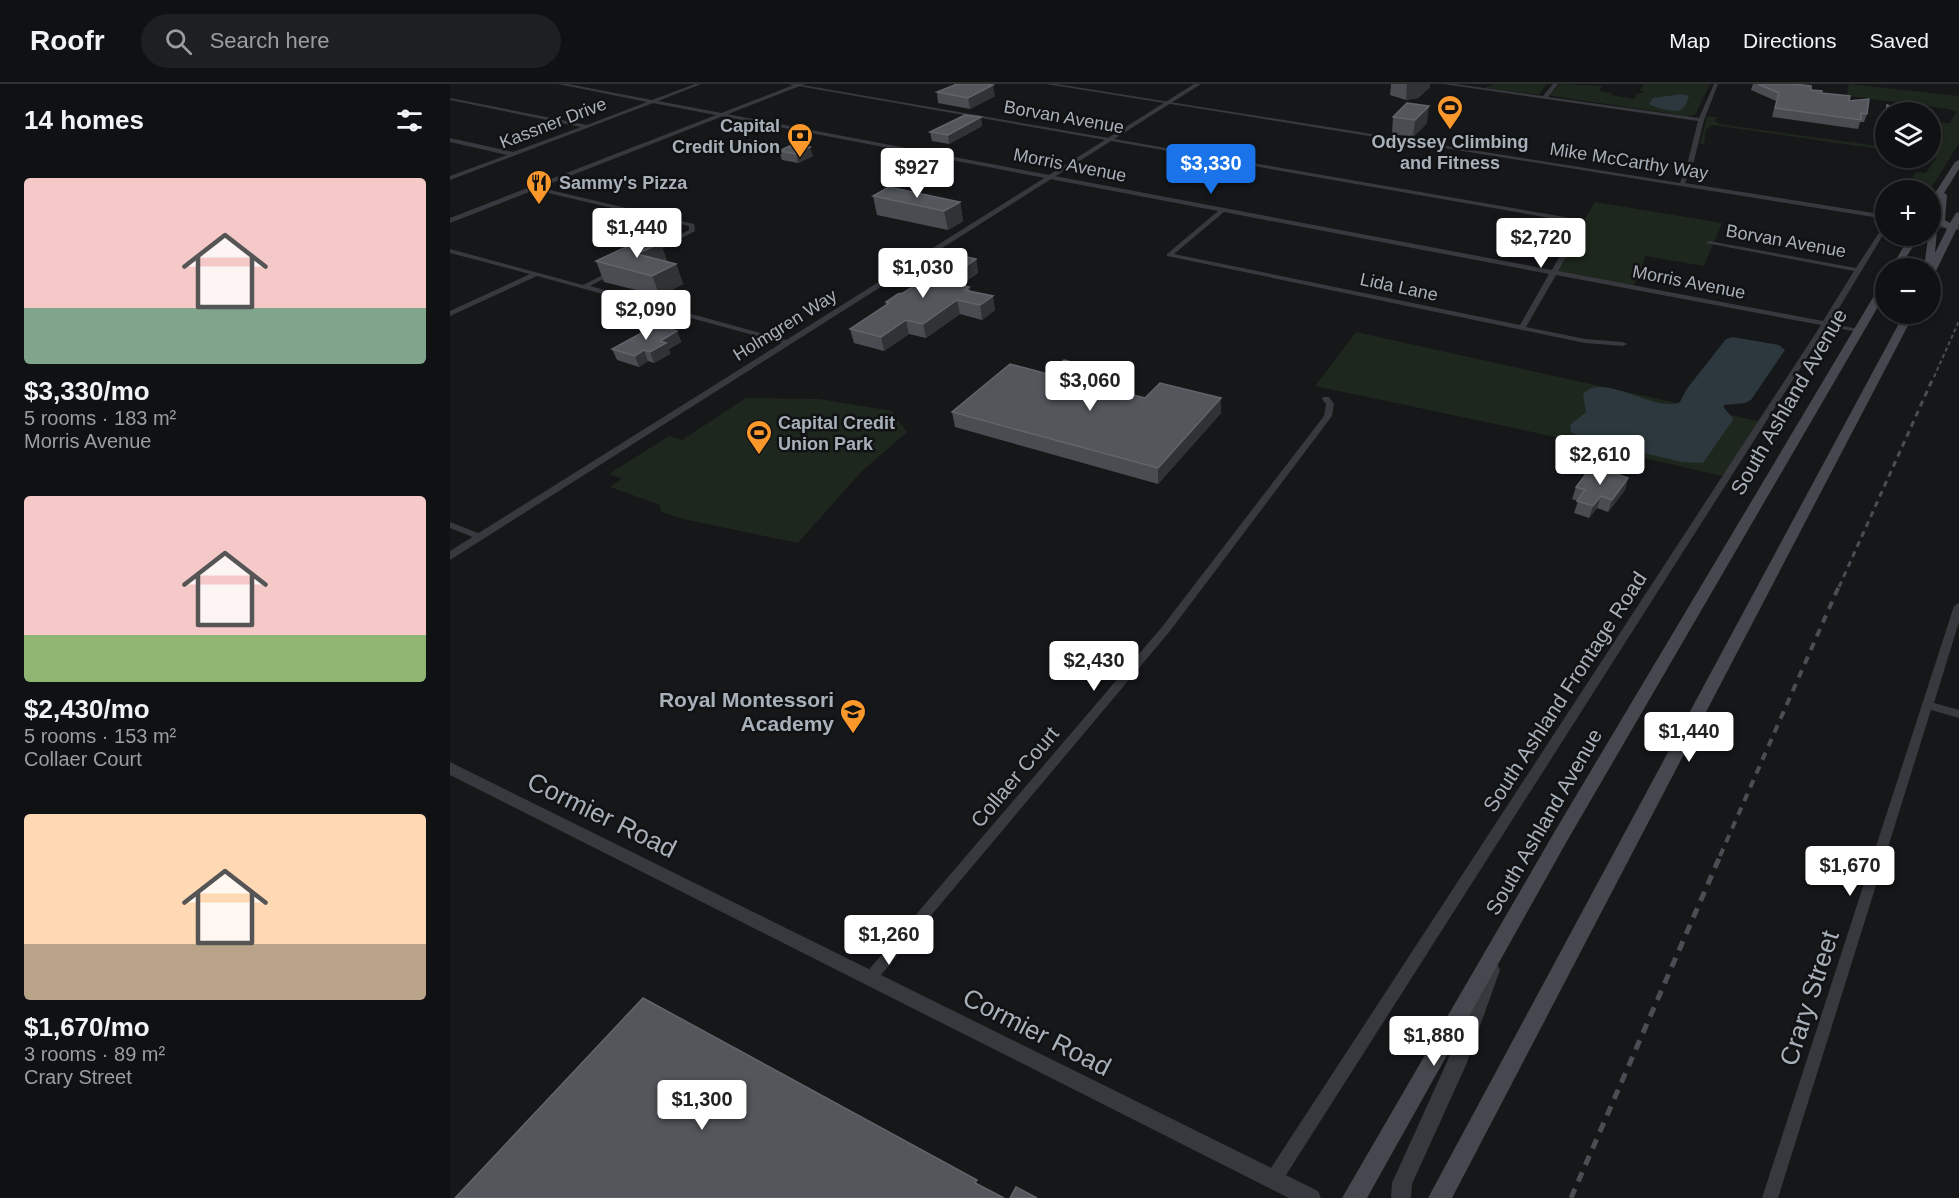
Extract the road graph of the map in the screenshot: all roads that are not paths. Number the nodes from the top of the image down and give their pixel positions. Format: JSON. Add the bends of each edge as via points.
{"nodes":[{"id":1,"x":560,"y":84,"type":"edge"},
{"id":2,"x":699,"y":84,"type":"edge"},
{"id":3,"x":789,"y":84,"type":"edge"},
{"id":4,"x":1048,"y":84,"type":"edge"},
{"id":5,"x":1198,"y":84,"type":"edge"},
{"id":6,"x":1445,"y":84,"type":"edge"},
{"id":7,"x":1556,"y":84,"type":"edge"},
{"id":8,"x":1716,"y":84,"type":"edge"},
{"id":9,"x":800,"y":85,"type":"edge"},
{"id":10,"x":1545,"y":98,"type":"junction"},
{"id":11,"x":450,"y":99,"type":"edge"},
{"id":12,"x":653,"y":101,"type":"junction"},
{"id":13,"x":1168,"y":103,"type":"junction"},
{"id":14,"x":716,"y":113,"type":"junction"},
{"id":15,"x":725,"y":115,"type":"junction"},
{"id":16,"x":1701,"y":120,"type":"junction"},
{"id":17,"x":586,"y":126,"type":"junction"},
{"id":18,"x":679,"y":131,"type":"junction"},
{"id":19,"x":450,"y":140,"type":"edge"},
{"id":20,"x":1109,"y":140,"type":"junction"},
{"id":21,"x":512,"y":154,"type":"junction"},
{"id":22,"x":1959,"y":162,"type":"edge"},
{"id":23,"x":572,"y":175,"type":"junction"},
{"id":24,"x":1051,"y":177,"type":"junction"},
{"id":25,"x":450,"y":178,"type":"edge"},
{"id":26,"x":1682,"y":184,"type":"junction"},
{"id":27,"x":1944,"y":186,"type":"junction"},
{"id":28,"x":533,"y":188,"type":"junction"},
{"id":29,"x":542,"y":190,"type":"junction"},
{"id":30,"x":1941,"y":191,"type":"edge"},
{"id":31,"x":1224,"y":209,"type":"junction"},
{"id":32,"x":1875,"y":215,"type":"edge"},
{"id":33,"x":1959,"y":215,"type":"edge"},
{"id":34,"x":450,"y":222,"type":"edge"},
{"id":35,"x":1941,"y":227,"type":"edge"},
{"id":36,"x":450,"y":228,"type":"edge"},
{"id":37,"x":1957,"y":229,"type":"edge"},
{"id":38,"x":1875,"y":242,"type":"edge"},
{"id":39,"x":1708,"y":243,"type":"dead end"},
{"id":40,"x":450,"y":251,"type":"edge"},
{"id":41,"x":642,"y":257,"type":"edge"},
{"id":42,"x":1939,"y":258,"type":"edge"},
{"id":43,"x":622,"y":267,"type":"edge"},
{"id":44,"x":1858,"y":270,"type":"junction"},
{"id":45,"x":1554,"y":272,"type":"junction"},
{"id":46,"x":536,"y":274,"type":"junction"},
{"id":47,"x":583,"y":287,"type":"junction"},
{"id":48,"x":1875,"y":302,"type":"edge"},
{"id":49,"x":450,"y":314,"type":"edge"},
{"id":50,"x":1826,"y":323,"type":"junction"},
{"id":51,"x":1904,"y":324,"type":"edge"},
{"id":52,"x":1522,"y":328,"type":"junction"},
{"id":53,"x":1858,"y":330,"type":"junction"},
{"id":54,"x":789,"y":342,"type":"junction"},
{"id":55,"x":1623,"y":344,"type":"dead end"},
{"id":56,"x":1326,"y":399,"type":"dead end"},
{"id":57,"x":450,"y":525,"type":"edge"},
{"id":58,"x":480,"y":537,"type":"junction"},
{"id":59,"x":450,"y":556,"type":"edge"},
{"id":60,"x":1959,"y":606,"type":"edge"},
{"id":61,"x":1928,"y":705,"type":"junction"},
{"id":62,"x":1959,"y":714,"type":"edge"},
{"id":63,"x":450,"y":768,"type":"edge"},
{"id":64,"x":1502,"y":940,"type":"junction"},
{"id":65,"x":871,"y":977,"type":"junction"},
{"id":66,"x":1273,"y":1180,"type":"junction"},
{"id":67,"x":1311,"y":1198,"type":"edge"},
{"id":68,"x":1354,"y":1198,"type":"edge"},
{"id":69,"x":1401,"y":1198,"type":"edge"},
{"id":70,"x":1440,"y":1198,"type":"edge"},
{"id":71,"x":1770,"y":1198,"type":"edge"}],
"edges":[{"from":1,"to":12,"type":"street","name":"Morris Avenue"},
{"from":2,"to":12,"type":"street","name":"Kassner Drive"},
{"from":3,"to":9,"type":"street","name":"Borvan Avenue"},
{"from":3,"to":14,"type":"street"},
{"from":4,"to":13,"type":"street","name":"Mike McCarthy Way"},
{"from":5,"to":13,"type":"street","name":"Holmgren Way"},
{"from":6,"to":10,"type":"street"},
{"from":7,"to":10,"type":"street"},
{"from":8,"to":16,"type":"street"},
{"from":9,"to":15,"type":"street"},
{"from":9,"to":20,"type":"street","name":"Borvan Avenue"},
{"from":10,"to":16,"type":"street"},
{"from":11,"to":17,"type":"street"},
{"from":12,"to":14,"type":"street","name":"Morris Avenue"},
{"from":12,"to":17,"type":"street","name":"Kassner Drive"},
{"from":13,"to":20,"type":"street","name":"Holmgren Way"},
{"from":13,"to":26,"type":"street","name":"Mike McCarthy Way"},
{"from":14,"to":15,"type":"street","name":"Morris Avenue"},
{"from":14,"to":18,"type":"street"},
{"from":15,"to":18,"type":"street"},
{"from":15,"to":24,"type":"street","name":"Morris Avenue"},
{"from":16,"to":26,"type":"street"},
{"from":17,"to":21,"type":"street","name":"Kassner Drive"},
{"from":18,"to":23,"type":"street"},
{"from":19,"to":21,"type":"street"},
{"from":20,"to":24,"type":"street","name":"Holmgren Way"},
{"from":20,"to":45,"type":"street","name":"Borvan Avenue","via":[[1582,222]]},
{"from":21,"to":25,"type":"street","name":"Kassner Drive"},
{"from":22,"to":27,"type":"main road"},
{"from":23,"to":28,"type":"street"},
{"from":23,"to":29,"type":"street"},
{"from":24,"to":31,"type":"street","name":"Morris Avenue"},
{"from":24,"to":54,"type":"street","name":"Holmgren Way"},
{"from":26,"to":32,"type":"street","name":"Mike McCarthy Way"},
{"from":27,"to":30,"type":"main road"},
{"from":27,"to":37,"type":"main road","via":[[1940,221]]},
{"from":28,"to":29,"type":"street"},
{"from":28,"to":34,"type":"street"},
{"from":29,"to":36,"type":"street"},
{"from":29,"to":41,"type":"street","via":[[692,225],[692,231]]},
{"from":31,"to":45,"type":"street","name":"Morris Avenue"},
{"from":31,"to":52,"type":"street","name":"Lida Lane","via":[[1169,255]]},
{"from":33,"to":37,"type":"main road"},
{"from":35,"to":37,"type":"street"},
{"from":37,"to":42,"type":"main road"},
{"from":38,"to":44,"type":"street","name":"South Ashland Frontage Road"},
{"from":39,"to":44,"type":"street","name":"Borvan Avenue"},
{"from":40,"to":46,"type":"street"},
{"from":43,"to":47,"type":"street"},
{"from":44,"to":50,"type":"street","name":"South Ashland Frontage Road"},
{"from":45,"to":50,"type":"street","name":"Morris Avenue"},
{"from":45,"to":52,"type":"street"},
{"from":46,"to":47,"type":"street"},
{"from":46,"to":49,"type":"street"},
{"from":47,"to":54,"type":"street"},
{"from":48,"to":53,"type":"main road","name":"South Ashland Avenue"},
{"from":50,"to":53,"type":"street","name":"Morris Avenue"},
{"from":50,"to":66,"type":"street","name":"South Ashland Frontage Road"},
{"from":51,"to":70,"type":"main road"},
{"from":52,"to":55,"type":"street","name":"Lida Lane"},
{"from":53,"to":64,"type":"main road","name":"South Ashland Avenue"},
{"from":54,"to":58,"type":"street","name":"Holmgren Way"},
{"from":56,"to":65,"type":"street","name":"Collaer Court","via":[[1330,404],[1328,416],[1166,629]]},
{"from":57,"to":58,"type":"street"},
{"from":58,"to":59,"type":"street","name":"Holmgren Way"},
{"from":60,"to":61,"type":"street","name":"Crary Street"},
{"from":61,"to":62,"type":"street"},
{"from":61,"to":71,"type":"street","name":"Crary Street"},
{"from":63,"to":65,"type":"street","name":"Cormier Road"},
{"from":64,"to":68,"type":"main road","name":"South Ashland Avenue"},
{"from":64,"to":69,"type":"street","via":[[1471,1028],[1402,1183]]},
{"from":65,"to":66,"type":"street","name":"Cormier Road"},
{"from":66,"to":67,"type":"street","name":"Cormier Road"}]}
